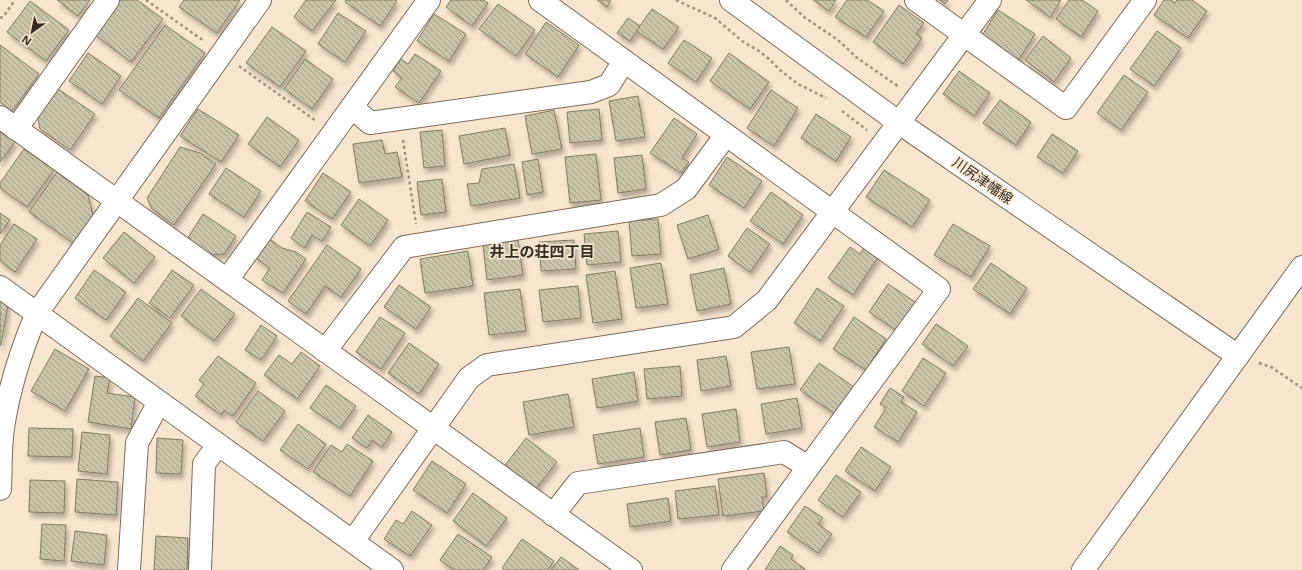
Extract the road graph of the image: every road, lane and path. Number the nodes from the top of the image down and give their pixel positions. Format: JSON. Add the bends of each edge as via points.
{"nodes":[{"id":1,"x":15,"y":0,"type":"edge"},
{"id":2,"x":108,"y":0,"type":"edge"},
{"id":3,"x":260,"y":0,"type":"edge"},
{"id":4,"x":429,"y":0,"type":"edge"},
{"id":5,"x":540,"y":0,"type":"edge"},
{"id":6,"x":676,"y":0,"type":"edge"},
{"id":7,"x":731,"y":0,"type":"edge"},
{"id":8,"x":786,"y":0,"type":"edge"},
{"id":9,"x":916,"y":0,"type":"edge"},
{"id":10,"x":990,"y":0,"type":"edge"},
{"id":11,"x":1145,"y":0,"type":"edge"},
{"id":12,"x":0,"y":18,"type":"edge"},
{"id":13,"x":965,"y":35,"type":"junction"},
{"id":14,"x":624,"y":61,"type":"junction"},
{"id":15,"x":916,"y":99,"type":"junction"},
{"id":16,"x":830,"y":100,"type":"dead end"},
{"id":17,"x":352,"y":107,"type":"junction"},
{"id":18,"x":841,"y":110,"type":"dead end"},
{"id":19,"x":400,"y":119,"type":"junction"},
{"id":20,"x":898,"y":122,"type":"junction"},
{"id":21,"x":8,"y":123,"type":"edge"},
{"id":22,"x":726,"y":135,"type":"junction"},
{"id":23,"x":884,"y":142,"type":"junction"},
{"id":24,"x":117,"y":202,"type":"junction"},
{"id":25,"x":832,"y":211,"type":"junction"},
{"id":26,"x":419,"y":244,"type":"junction"},
{"id":27,"x":1302,"y":268,"type":"edge"},
{"id":28,"x":227,"y":280,"type":"junction"},
{"id":29,"x":0,"y":287,"type":"edge"},
{"id":30,"x":37,"y":314,"type":"junction"},
{"id":31,"x":325,"y":351,"type":"junction"},
{"id":32,"x":1238,"y":356,"type":"junction"},
{"id":33,"x":1302,"y":388,"type":"edge"},
{"id":34,"x":159,"y":402,"type":"junction"},
{"id":35,"x":433,"y":428,"type":"junction"},
{"id":36,"x":218,"y":445,"type":"junction"},
{"id":37,"x":808,"y":467,"type":"junction"},
{"id":38,"x":0,"y":489,"type":"edge"},
{"id":39,"x":553,"y":515,"type":"junction"},
{"id":40,"x":352,"y":541,"type":"junction"},
{"id":41,"x":129,"y":570,"type":"edge"},
{"id":42,"x":200,"y":570,"type":"edge"},
{"id":43,"x":392,"y":570,"type":"edge"},
{"id":44,"x":631,"y":570,"type":"edge"},
{"id":45,"x":733,"y":570,"type":"edge"},
{"id":46,"x":1083,"y":570,"type":"edge"}],
"edges":[{"from":1,"to":12,"type":"path"},
{"from":2,"to":21,"type":"street"},
{"from":3,"to":24,"type":"street"},
{"from":4,"to":17,"type":"street"},
{"from":5,"to":14,"type":"street"},
{"from":6,"to":16,"type":"path","via":[[715,18],[798,84]]},
{"from":7,"to":20,"type":"street","name":"川尻津幡線"},
{"from":8,"to":15,"type":"path","via":[[856,57]]},
{"from":9,"to":13,"type":"street"},
{"from":10,"to":13,"type":"street"},
{"from":11,"to":13,"type":"street","via":[[1066,108]]},
{"from":13,"to":15,"type":"street"},
{"from":14,"to":19,"type":"street","via":[[609,85],[591,92]]},
{"from":14,"to":22,"type":"street"},
{"from":15,"to":20,"type":"street"},
{"from":17,"to":19,"type":"street","via":[[370,124]]},
{"from":17,"to":28,"type":"street"},
{"from":18,"to":23,"type":"path"},
{"from":19,"to":26,"type":"path"},
{"from":20,"to":23,"type":"street"},
{"from":20,"to":32,"type":"street","name":"川尻津幡線"},
{"from":21,"to":24,"type":"street"},
{"from":22,"to":25,"type":"street"},
{"from":22,"to":26,"type":"street","via":[[686,188],[661,205]]},
{"from":23,"to":25,"type":"street"},
{"from":24,"to":28,"type":"street"},
{"from":24,"to":30,"type":"street"},
{"from":25,"to":35,"type":"street","via":[[767,300],[734,327],[487,365],[469,378]]},
{"from":25,"to":37,"type":"street","via":[[939,289]]},
{"from":26,"to":31,"type":"street","via":[[404,246]]},
{"from":27,"to":32,"type":"street"},
{"from":28,"to":31,"type":"street"},
{"from":29,"to":30,"type":"street"},
{"from":30,"to":34,"type":"street"},
{"from":30,"to":38,"type":"street","via":[[26,338],[12,382],[3,429]]},
{"from":31,"to":35,"type":"street"},
{"from":32,"to":33,"type":"path","via":[[1271,367]]},
{"from":32,"to":46,"type":"street"},
{"from":34,"to":36,"type":"street"},
{"from":34,"to":41,"type":"street","via":[[137,443]]},
{"from":35,"to":39,"type":"street"},
{"from":35,"to":40,"type":"street"},
{"from":36,"to":40,"type":"street"},
{"from":36,"to":42,"type":"street","via":[[204,464]]},
{"from":37,"to":39,"type":"street","via":[[784,452],[578,483]]},
{"from":37,"to":45,"type":"street"},
{"from":39,"to":44,"type":"street"},
{"from":40,"to":43,"type":"street"}]}
